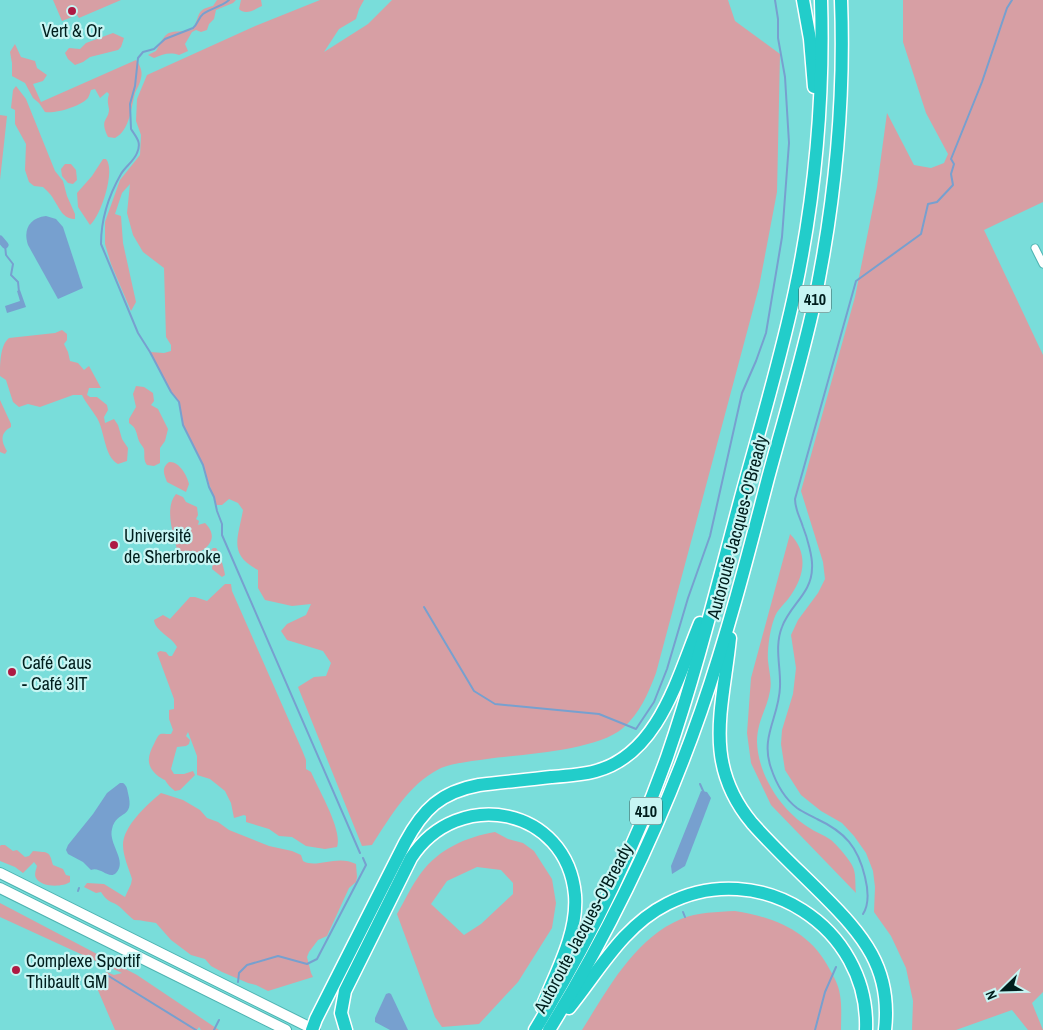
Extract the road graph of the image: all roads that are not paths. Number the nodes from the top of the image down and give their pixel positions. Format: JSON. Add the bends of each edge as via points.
{"nodes":[{"id":1,"x":803,"y":0,"type":"edge"},
{"id":2,"x":821,"y":0,"type":"edge"},
{"id":3,"x":841,"y":0,"type":"edge"},
{"id":4,"x":846,"y":0,"type":"edge"},
{"id":5,"x":842,"y":47,"type":"junction"},
{"id":6,"x":818,"y":131,"type":"junction"},
{"id":7,"x":1035,"y":248,"type":"dead end"},
{"id":8,"x":1041,"y":254,"type":"edge"},
{"id":9,"x":1043,"y":264,"type":"edge"},
{"id":10,"x":720,"y":577,"type":"junction"},
{"id":11,"x":734,"y":604,"type":"junction"},
{"id":12,"x":0,"y":873,"type":"edge"},
{"id":13,"x":0,"y":888,"type":"edge"},
{"id":14,"x":286,"y":1030,"type":"edge"},
{"id":15,"x":313,"y":1030,"type":"edge"},
{"id":16,"x":346,"y":1030,"type":"edge"},
{"id":17,"x":534,"y":1030,"type":"edge"},
{"id":18,"x":551,"y":1030,"type":"edge"},
{"id":19,"x":866,"y":1030,"type":"edge"},
{"id":20,"x":885,"y":1030,"type":"edge"}],
"edges":[{"from":1,"to":6,"type":"highway","via":[[810,39]]},
{"from":2,"to":6,"type":"highway","name":"Autoroute Jacques-O'Bready","number":"410"},
{"from":3,"to":5,"type":"highway","name":"Autoroute Jacques-O'Bready","number":"410"},
{"from":4,"to":5,"type":"highway"},
{"from":5,"to":11,"type":"highway","name":"Autoroute Jacques-O'Bready","number":"410","via":[[836,160],[818,284]]},
{"from":6,"to":10,"type":"highway","name":"Autoroute Jacques-O'Bready","number":"410","via":[[810,207],[795,290]]},
{"from":7,"to":8,"type":"street"},
{"from":8,"to":9,"type":"street"},
{"from":10,"to":15,"type":"highway","via":[[665,707],[651,731],[631,753],[593,772],[462,789],[427,810],[405,843]]},
{"from":10,"to":17,"type":"highway","name":"Autoroute Jacques-O'Bready","number":"410","via":[[679,721],[644,817],[594,927]]},
{"from":11,"to":18,"type":"highway","name":"Autoroute Jacques-O'Bready","number":"410","via":[[700,712],[650,839],[608,927]]},
{"from":11,"to":20,"type":"highway","via":[[719,726],[720,754],[726,778],[739,805],[755,826],[846,918],[865,942],[884,986]]},
{"from":12,"to":15,"type":"main road"},
{"from":13,"to":14,"type":"main road"},
{"from":16,"to":17,"type":"highway","via":[[341,1013],[345,991],[414,854],[426,839],[445,825],[464,817],[488,814],[518,819],[543,834],[563,857],[574,886],[570,938]]},
{"from":18,"to":19,"type":"highway","via":[[614,950],[645,918],[683,897],[728,888],[757,891],[783,899],[827,929],[844,950],[856,974],[864,1002]]}]}
